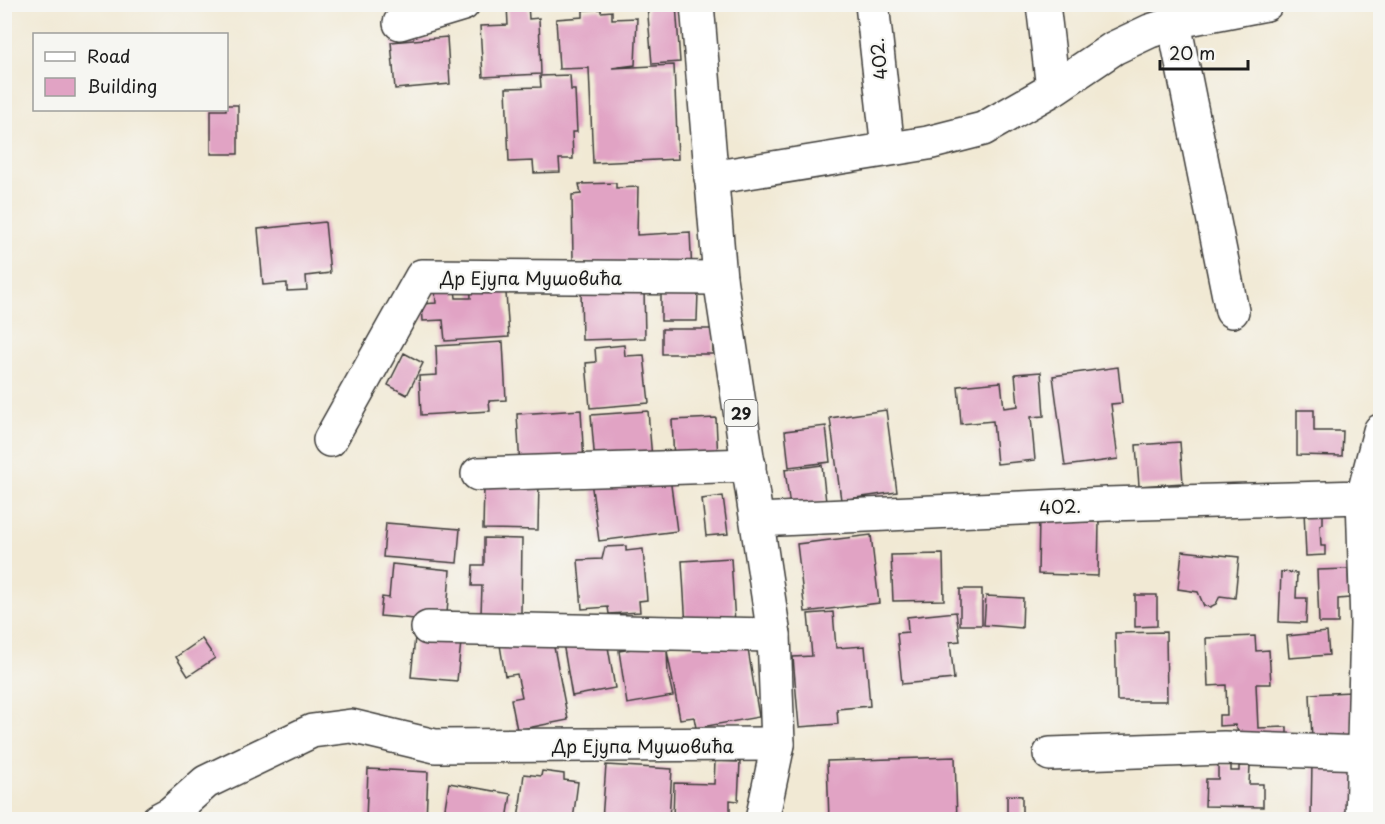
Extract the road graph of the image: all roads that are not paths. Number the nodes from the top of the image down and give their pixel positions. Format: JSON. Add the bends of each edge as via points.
{"nodes":[{"id":1,"x":463,"y":4,"type":"edge"},
{"id":2,"x":697,"y":4,"type":"edge"},
{"id":3,"x":872,"y":4,"type":"edge"},
{"id":4,"x":1043,"y":4,"type":"edge"},
{"id":5,"x":1266,"y":4,"type":"edge"},
{"id":6,"x":1190,"y":14,"type":"edge"},
{"id":7,"x":400,"y":23,"type":"dead end"},
{"id":8,"x":1053,"y":89,"type":"junction"},
{"id":9,"x":888,"y":149,"type":"junction"},
{"id":10,"x":711,"y":178,"type":"junction"},
{"id":11,"x":720,"y":278,"type":"junction"},
{"id":12,"x":1232,"y":311,"type":"dead end"},
{"id":13,"x":1380,"y":431,"type":"edge"},
{"id":14,"x":330,"y":440,"type":"dead end"},
{"id":15,"x":749,"y":465,"type":"junction"},
{"id":16,"x":478,"y":474,"type":"dead end"},
{"id":17,"x":1369,"y":511,"type":"edge"},
{"id":18,"x":757,"y":520,"type":"junction"},
{"id":19,"x":428,"y":628,"type":"dead end"},
{"id":20,"x":774,"y":635,"type":"junction"},
{"id":21,"x":778,"y":744,"type":"junction"},
{"id":22,"x":1364,"y":753,"type":"junction"},
{"id":23,"x":1050,"y":754,"type":"dead end"},
{"id":24,"x":158,"y":819,"type":"edge"},
{"id":25,"x":762,"y":819,"type":"edge"},
{"id":26,"x":1362,"y":819,"type":"edge"}],
"edges":[{"from":1,"to":7,"type":"street"},
{"from":2,"to":10,"type":"street","number":"29"},
{"from":3,"to":9,"type":"street","name":"402."},
{"from":4,"to":8,"type":"street"},
{"from":5,"to":6,"type":"street"},
{"from":6,"to":8,"type":"street","via":[[1114,48]]},
{"from":6,"to":12,"type":"street"},
{"from":8,"to":9,"type":"street","via":[[983,129]]},
{"from":9,"to":10,"type":"street"},
{"from":10,"to":11,"type":"street","number":"29"},
{"from":11,"to":14,"type":"street","name":"Др Ејупа Мушовића","via":[[422,276]]},
{"from":11,"to":15,"type":"street","number":"29"},
{"from":13,"to":17,"type":"street"},
{"from":15,"to":16,"type":"street"},
{"from":15,"to":18,"type":"street","number":"29"},
{"from":17,"to":18,"type":"street","name":"402.","via":[[1118,504]]},
{"from":17,"to":22,"type":"street"},
{"from":18,"to":20,"type":"street","number":"29"},
{"from":19,"to":20,"type":"street"},
{"from":20,"to":21,"type":"street","number":"29"},
{"from":21,"to":24,"type":"street","name":"Др Ејупа Мушовића","via":[[435,746],[351,726],[312,731],[207,782],[171,813]]},
{"from":21,"to":25,"type":"street","number":"29"},
{"from":22,"to":23,"type":"street","via":[[1224,748]]},
{"from":22,"to":26,"type":"street"}]}
